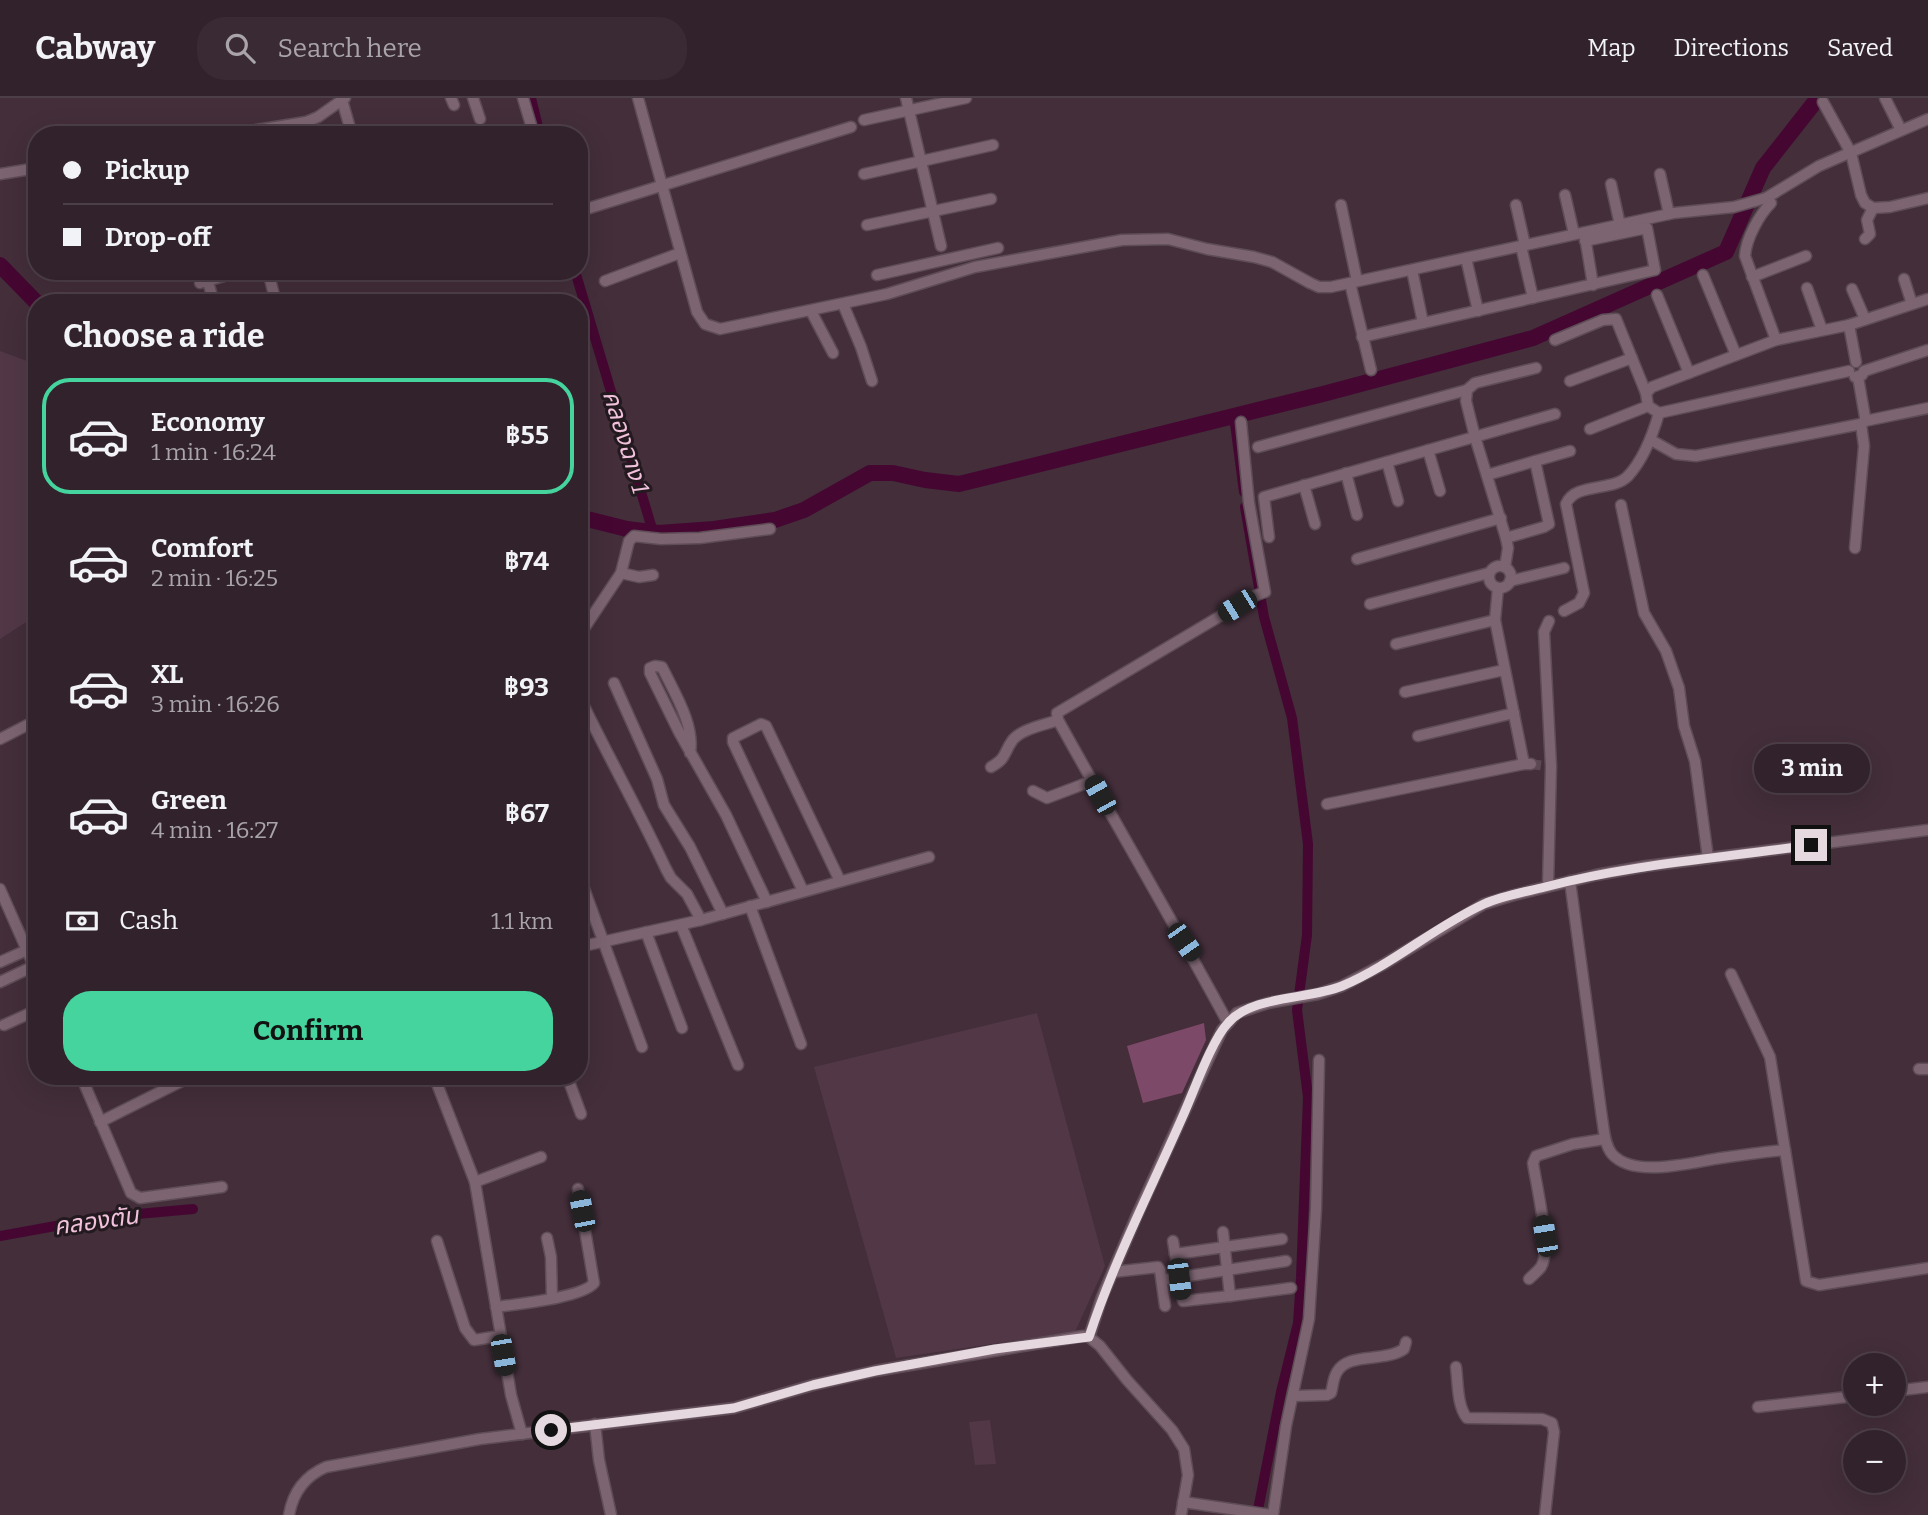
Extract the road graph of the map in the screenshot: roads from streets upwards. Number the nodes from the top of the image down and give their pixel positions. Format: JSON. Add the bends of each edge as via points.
{"nodes":[{"id":1,"x":473,"y":98,"type":"edge"},
{"id":2,"x":523,"y":98,"type":"edge"},
{"id":3,"x":638,"y":98,"type":"edge"},
{"id":4,"x":906,"y":98,"type":"edge"},
{"id":5,"x":966,"y":98,"type":"edge"},
{"id":6,"x":1885,"y":98,"type":"edge"},
{"id":7,"x":344,"y":99,"type":"edge"},
{"id":8,"x":1823,"y":102,"type":"dead end"},
{"id":9,"x":908,"y":110,"type":"junction"},
{"id":10,"x":480,"y":119,"type":"dead end"},
{"id":11,"x":1928,"y":119,"type":"edge"},
{"id":12,"x":864,"y":120,"type":"dead end"},
{"id":13,"x":292,"y":126,"type":"edge"},
{"id":14,"x":350,"y":126,"type":"edge"},
{"id":15,"x":531,"y":126,"type":"edge"},
{"id":16,"x":850,"y":127,"type":"dead end"},
{"id":17,"x":1901,"y":130,"type":"junction"},
{"id":18,"x":993,"y":145,"type":"dead end"},
{"id":19,"x":1851,"y":153,"type":"junction"},
{"id":20,"x":919,"y":161,"type":"junction"},
{"id":21,"x":28,"y":169,"type":"edge"},
{"id":22,"x":0,"y":174,"type":"edge"},
{"id":23,"x":864,"y":174,"type":"dead end"},
{"id":24,"x":1660,"y":174,"type":"dead end"},
{"id":25,"x":1611,"y":184,"type":"dead end"},
{"id":26,"x":661,"y":185,"type":"junction"},
{"id":27,"x":1565,"y":195,"type":"dead end"},
{"id":28,"x":1928,"y":198,"type":"edge"},
{"id":29,"x":991,"y":199,"type":"dead end"},
{"id":30,"x":1768,"y":201,"type":"junction"},
{"id":31,"x":1341,"y":205,"type":"dead end"},
{"id":32,"x":1516,"y":205,"type":"dead end"},
{"id":33,"x":588,"y":207,"type":"edge"},
{"id":34,"x":1873,"y":208,"type":"junction"},
{"id":35,"x":932,"y":211,"type":"junction"},
{"id":36,"x":1669,"y":214,"type":"junction"},
{"id":37,"x":867,"y":225,"type":"dead end"},
{"id":38,"x":1620,"y":225,"type":"junction"},
{"id":39,"x":1581,"y":236,"type":"junction"},
{"id":40,"x":1865,"y":239,"type":"dead end"},
{"id":41,"x":941,"y":246,"type":"dead end"},
{"id":42,"x":1523,"y":246,"type":"junction"},
{"id":43,"x":998,"y":248,"type":"dead end"},
{"id":44,"x":680,"y":253,"type":"junction"},
{"id":45,"x":1806,"y":256,"type":"dead end"},
{"id":46,"x":1466,"y":258,"type":"junction"},
{"id":47,"x":944,"y":259,"type":"junction"},
{"id":48,"x":1412,"y":270,"type":"junction"},
{"id":49,"x":948,"y":274,"type":"junction"},
{"id":50,"x":877,"y":275,"type":"dead end"},
{"id":51,"x":1703,"y":275,"type":"dead end"},
{"id":52,"x":1752,"y":277,"type":"junction"},
{"id":53,"x":1904,"y":279,"type":"dead end"},
{"id":54,"x":605,"y":281,"type":"dead end"},
{"id":55,"x":1354,"y":282,"type":"junction"},
{"id":56,"x":1593,"y":285,"type":"junction"},
{"id":57,"x":1807,"y":288,"type":"dead end"},
{"id":58,"x":1853,"y":289,"type":"dead end"},
{"id":59,"x":1657,"y":295,"type":"dead end"},
{"id":60,"x":1534,"y":298,"type":"junction"},
{"id":61,"x":1928,"y":299,"type":"edge"},
{"id":62,"x":843,"y":304,"type":"junction"},
{"id":63,"x":1912,"y":304,"type":"junction"},
{"id":64,"x":1478,"y":310,"type":"junction"},
{"id":65,"x":811,"y":311,"type":"junction"},
{"id":66,"x":1865,"y":319,"type":"junction"},
{"id":67,"x":1423,"y":323,"type":"junction"},
{"id":68,"x":1849,"y":324,"type":"junction"},
{"id":69,"x":1822,"y":330,"type":"junction"},
{"id":70,"x":1362,"y":337,"type":"junction"},
{"id":71,"x":1555,"y":340,"type":"dead end"},
{"id":72,"x":1776,"y":340,"type":"junction"},
{"id":73,"x":1928,"y":350,"type":"edge"},
{"id":74,"x":832,"y":353,"type":"dead end"},
{"id":75,"x":1735,"y":355,"type":"junction"},
{"id":76,"x":1632,"y":358,"type":"junction"},
{"id":77,"x":1856,"y":362,"type":"junction"},
{"id":78,"x":1536,"y":368,"type":"dead end"},
{"id":79,"x":1371,"y":370,"type":"dead end"},
{"id":80,"x":1849,"y":371,"type":"junction"},
{"id":81,"x":1689,"y":373,"type":"junction"},
{"id":82,"x":1861,"y":374,"type":"junction"},
{"id":83,"x":872,"y":381,"type":"dead end"},
{"id":84,"x":1570,"y":381,"type":"dead end"},
{"id":85,"x":1467,"y":390,"type":"junction"},
{"id":86,"x":1646,"y":393,"type":"junction"},
{"id":87,"x":1648,"y":406,"type":"junction"},
{"id":88,"x":1928,"y":408,"type":"edge"},
{"id":89,"x":1659,"y":413,"type":"junction"},
{"id":90,"x":1555,"y":414,"type":"dead end"},
{"id":91,"x":1241,"y":422,"type":"dead end"},
{"id":92,"x":1863,"y":423,"type":"junction"},
{"id":93,"x":1590,"y":429,"type":"dead end"},
{"id":94,"x":1475,"y":437,"type":"junction"},
{"id":95,"x":1651,"y":440,"type":"junction"},
{"id":96,"x":1258,"y":447,"type":"dead end"},
{"id":97,"x":1428,"y":450,"type":"junction"},
{"id":98,"x":1570,"y":452,"type":"dead end"},
{"id":99,"x":1535,"y":461,"type":"junction"},
{"id":100,"x":1387,"y":462,"type":"junction"},
{"id":101,"x":1346,"y":473,"type":"junction"},
{"id":102,"x":1487,"y":474,"type":"junction"},
{"id":103,"x":1304,"y":485,"type":"junction"},
{"id":104,"x":1440,"y":491,"type":"dead end"},
{"id":105,"x":1398,"y":501,"type":"dead end"},
{"id":106,"x":1621,"y":505,"type":"dead end"},
{"id":107,"x":1357,"y":514,"type":"dead end"},
{"id":108,"x":1501,"y":518,"type":"junction"},
{"id":109,"x":1315,"y":524,"type":"dead end"},
{"id":110,"x":770,"y":529,"type":"dead end"},
{"id":111,"x":1269,"y":537,"type":"dead end"},
{"id":112,"x":1506,"y":538,"type":"junction"},
{"id":113,"x":1855,"y":548,"type":"dead end"},
{"id":114,"x":1357,"y":559,"type":"dead end"},
{"id":115,"x":1505,"y":567,"type":"junction"},
{"id":116,"x":1564,"y":568,"type":"dead end"},
{"id":117,"x":621,"y":573,"type":"junction"},
{"id":118,"x":1489,"y":573,"type":"junction"},
{"id":119,"x":653,"y":575,"type":"dead end"},
{"id":120,"x":1510,"y":581,"type":"junction"},
{"id":121,"x":1498,"y":588,"type":"junction"},
{"id":122,"x":1370,"y":604,"type":"dead end"},
{"id":123,"x":1563,"y":611,"type":"dead end"},
{"id":124,"x":1495,"y":620,"type":"junction"},
{"id":125,"x":1549,"y":621,"type":"dead end"},
{"id":126,"x":588,"y":622,"type":"edge"},
{"id":127,"x":1396,"y":644,"type":"dead end"},
{"id":128,"x":1504,"y":670,"type":"junction"},
{"id":129,"x":614,"y":683,"type":"dead end"},
{"id":130,"x":1405,"y":692,"type":"dead end"},
{"id":131,"x":1514,"y":713,"type":"junction"},
{"id":132,"x":588,"y":714,"type":"edge"},
{"id":133,"x":1058,"y":719,"type":"junction"},
{"id":134,"x":28,"y":725,"type":"edge"},
{"id":135,"x":1418,"y":736,"type":"dead end"},
{"id":136,"x":0,"y":739,"type":"edge"},
{"id":137,"x":690,"y":753,"type":"junction"},
{"id":138,"x":991,"y":767,"type":"dead end"},
{"id":139,"x":1092,"y":781,"type":"junction"},
{"id":140,"x":1033,"y":791,"type":"dead end"},
{"id":141,"x":1327,"y":804,"type":"dead end"},
{"id":142,"x":1928,"y":830,"type":"edge"},
{"id":143,"x":929,"y":856,"type":"dead end"},
{"id":144,"x":1708,"y":858,"type":"junction"},
{"id":145,"x":840,"y":881,"type":"junction"},
{"id":146,"x":1548,"y":886,"type":"junction"},
{"id":147,"x":1570,"y":887,"type":"junction"},
{"id":148,"x":0,"y":889,"type":"edge"},
{"id":149,"x":803,"y":891,"type":"junction"},
{"id":150,"x":588,"y":900,"type":"edge"},
{"id":151,"x":767,"y":902,"type":"junction"},
{"id":152,"x":750,"y":906,"type":"junction"},
{"id":153,"x":723,"y":914,"type":"junction"},
{"id":154,"x":701,"y":920,"type":"junction"},
{"id":155,"x":681,"y":925,"type":"junction"},
{"id":156,"x":646,"y":932,"type":"junction"},
{"id":157,"x":603,"y":941,"type":"junction"},
{"id":158,"x":588,"y":943,"type":"edge"},
{"id":159,"x":28,"y":950,"type":"edge"},
{"id":160,"x":28,"y":961,"type":"edge"},
{"id":161,"x":0,"y":962,"type":"edge"},
{"id":162,"x":28,"y":964,"type":"edge"},
{"id":163,"x":1731,"y":974,"type":"dead end"},
{"id":164,"x":0,"y":982,"type":"edge"},
{"id":165,"x":28,"y":1014,"type":"edge"},
{"id":166,"x":1228,"y":1023,"type":"junction"},
{"id":167,"x":4,"y":1026,"type":"dead end"},
{"id":168,"x":681,"y":1028,"type":"dead end"},
{"id":169,"x":801,"y":1044,"type":"dead end"},
{"id":170,"x":642,"y":1047,"type":"dead end"},
{"id":171,"x":1320,"y":1060,"type":"dead end"},
{"id":172,"x":738,"y":1065,"type":"dead end"},
{"id":173,"x":85,"y":1085,"type":"edge"},
{"id":174,"x":174,"y":1085,"type":"edge"},
{"id":175,"x":437,"y":1085,"type":"edge"},
{"id":176,"x":570,"y":1085,"type":"edge"},
{"id":177,"x":581,"y":1114,"type":"dead end"},
{"id":178,"x":100,"y":1122,"type":"junction"},
{"id":179,"x":1605,"y":1139,"type":"junction"},
{"id":180,"x":1785,"y":1150,"type":"junction"},
{"id":181,"x":541,"y":1157,"type":"dead end"},
{"id":182,"x":473,"y":1177,"type":"junction"},
{"id":183,"x":222,"y":1187,"type":"dead end"},
{"id":184,"x":578,"y":1189,"type":"dead end"},
{"id":185,"x":1223,"y":1232,"type":"dead end"},
{"id":186,"x":547,"y":1238,"type":"dead end"},
{"id":187,"x":1282,"y":1239,"type":"dead end"},
{"id":188,"x":437,"y":1241,"type":"dead end"},
{"id":189,"x":1172,"y":1241,"type":"dead end"},
{"id":190,"x":1224,"y":1247,"type":"junction"},
{"id":191,"x":1175,"y":1254,"type":"junction"},
{"id":192,"x":1286,"y":1261,"type":"dead end"},
{"id":193,"x":1928,"y":1268,"type":"edge"},
{"id":194,"x":1226,"y":1270,"type":"junction"},
{"id":195,"x":1113,"y":1272,"type":"junction"},
{"id":196,"x":1179,"y":1279,"type":"junction"},
{"id":197,"x":1529,"y":1279,"type":"dead end"},
{"id":198,"x":1161,"y":1280,"type":"junction"},
{"id":199,"x":1291,"y":1288,"type":"dead end"},
{"id":200,"x":1230,"y":1296,"type":"junction"},
{"id":201,"x":552,"y":1298,"type":"junction"},
{"id":202,"x":1165,"y":1306,"type":"dead end"},
{"id":203,"x":496,"y":1307,"type":"junction"},
{"id":204,"x":500,"y":1336,"type":"junction"},
{"id":205,"x":1089,"y":1337,"type":"junction"},
{"id":206,"x":1405,"y":1342,"type":"dead end"},
{"id":207,"x":1456,"y":1367,"type":"dead end"},
{"id":208,"x":1928,"y":1387,"type":"edge"},
{"id":209,"x":1906,"y":1390,"type":"edge"},
{"id":210,"x":1293,"y":1396,"type":"junction"},
{"id":211,"x":1843,"y":1397,"type":"edge"},
{"id":212,"x":1758,"y":1407,"type":"dead end"},
{"id":213,"x":595,"y":1424,"type":"junction"},
{"id":214,"x":523,"y":1433,"type":"junction"},
{"id":215,"x":1183,"y":1502,"type":"junction"},
{"id":216,"x":289,"y":1515,"type":"edge"},
{"id":217,"x":611,"y":1515,"type":"edge"},
{"id":218,"x":1181,"y":1515,"type":"edge"},
{"id":219,"x":1271,"y":1515,"type":"edge"},
{"id":220,"x":1545,"y":1515,"type":"edge"}],
"edges":[{"from":1,"to":10,"type":"street"},
{"from":2,"to":15,"type":"street"},
{"from":3,"to":26,"type":"street"},
{"from":4,"to":9,"type":"street"},
{"from":5,"to":9,"type":"street"},
{"from":6,"to":17,"type":"street"},
{"from":7,"to":13,"type":"street","via":[[318,117]]},
{"from":7,"to":14,"type":"street"},
{"from":8,"to":19,"type":"street"},
{"from":9,"to":12,"type":"street"},
{"from":9,"to":20,"type":"street"},
{"from":11,"to":17,"type":"street"},
{"from":16,"to":26,"type":"street"},
{"from":17,"to":19,"type":"street"},
{"from":18,"to":20,"type":"street"},
{"from":19,"to":30,"type":"street","via":[[1797,178]]},
{"from":19,"to":34,"type":"street","via":[[1861,195]]},
{"from":20,"to":23,"type":"street"},
{"from":20,"to":35,"type":"street"},
{"from":21,"to":22,"type":"street"},
{"from":24,"to":36,"type":"street"},
{"from":25,"to":38,"type":"street"},
{"from":26,"to":33,"type":"street"},
{"from":26,"to":44,"type":"street"},
{"from":27,"to":39,"type":"street"},
{"from":28,"to":34,"type":"street"},
{"from":29,"to":35,"type":"street"},
{"from":30,"to":36,"type":"street"},
{"from":30,"to":52,"type":"street","via":[[1745,249]]},
{"from":31,"to":55,"type":"street"},
{"from":32,"to":42,"type":"street"},
{"from":34,"to":40,"type":"street","via":[[1867,220],[1870,234]]},
{"from":35,"to":37,"type":"street"},
{"from":35,"to":41,"type":"street"},
{"from":36,"to":38,"type":"street"},
{"from":38,"to":39,"type":"street"},
{"from":39,"to":42,"type":"street"},
{"from":39,"to":56,"type":"street"},
{"from":39,"to":56,"type":"street","via":[[1647,228],[1655,270]]},
{"from":42,"to":46,"type":"street"},
{"from":42,"to":60,"type":"street"},
{"from":43,"to":47,"type":"street"},
{"from":44,"to":54,"type":"street"},
{"from":44,"to":65,"type":"street","via":[[697,312],[711,327],[731,328]]},
{"from":45,"to":52,"type":"street"},
{"from":46,"to":48,"type":"street"},
{"from":46,"to":64,"type":"street"},
{"from":47,"to":49,"type":"street"},
{"from":47,"to":50,"type":"street"},
{"from":48,"to":55,"type":"street"},
{"from":48,"to":67,"type":"street"},
{"from":49,"to":55,"type":"street","via":[[1094,244],[1168,239],[1272,262],[1319,287]]},
{"from":49,"to":62,"type":"street"},
{"from":51,"to":75,"type":"street"},
{"from":52,"to":72,"type":"street"},
{"from":53,"to":63,"type":"street"},
{"from":55,"to":70,"type":"street"},
{"from":56,"to":60,"type":"street"},
{"from":57,"to":69,"type":"street"},
{"from":58,"to":66,"type":"street"},
{"from":59,"to":81,"type":"street"},
{"from":60,"to":64,"type":"street"},
{"from":61,"to":63,"type":"street"},
{"from":62,"to":65,"type":"street"},
{"from":62,"to":83,"type":"street"},
{"from":63,"to":66,"type":"street"},
{"from":64,"to":67,"type":"street"},
{"from":65,"to":74,"type":"street"},
{"from":66,"to":68,"type":"street"},
{"from":67,"to":70,"type":"street"},
{"from":68,"to":69,"type":"street"},
{"from":68,"to":77,"type":"street"},
{"from":69,"to":72,"type":"street"},
{"from":70,"to":79,"type":"street"},
{"from":71,"to":76,"type":"street","via":[[1616,319]]},
{"from":72,"to":75,"type":"street"},
{"from":73,"to":82,"type":"street"},
{"from":75,"to":81,"type":"street"},
{"from":76,"to":84,"type":"street"},
{"from":76,"to":86,"type":"street"},
{"from":77,"to":80,"type":"street"},
{"from":77,"to":82,"type":"street"},
{"from":78,"to":85,"type":"street","via":[[1475,383]]},
{"from":80,"to":82,"type":"street"},
{"from":80,"to":89,"type":"street"},
{"from":81,"to":86,"type":"street"},
{"from":82,"to":92,"type":"street"},
{"from":85,"to":94,"type":"street"},
{"from":85,"to":96,"type":"street"},
{"from":86,"to":87,"type":"street"},
{"from":87,"to":89,"type":"street"},
{"from":87,"to":93,"type":"street"},
{"from":88,"to":92,"type":"street"},
{"from":89,"to":95,"type":"street"},
{"from":90,"to":94,"type":"street"},
{"from":91,"to":133,"type":"street","via":[[1265,592],[1062,708]]},
{"from":92,"to":95,"type":"street","via":[[1696,456],[1676,454]]},
{"from":92,"to":113,"type":"street"},
{"from":94,"to":97,"type":"street"},
{"from":94,"to":102,"type":"street"},
{"from":95,"to":123,"type":"street","via":[[1627,477],[1572,495],[1566,503],[1584,593],[1579,603]]},
{"from":97,"to":100,"type":"street"},
{"from":97,"to":104,"type":"street"},
{"from":98,"to":99,"type":"street"},
{"from":99,"to":102,"type":"street"},
{"from":99,"to":112,"type":"street","via":[[1549,524]]},
{"from":100,"to":101,"type":"street"},
{"from":100,"to":105,"type":"street"},
{"from":101,"to":103,"type":"street"},
{"from":101,"to":107,"type":"street"},
{"from":102,"to":108,"type":"street"},
{"from":103,"to":109,"type":"street"},
{"from":103,"to":111,"type":"street","via":[[1264,497]]},
{"from":106,"to":144,"type":"street","via":[[1644,613],[1678,688],[1695,761]]},
{"from":108,"to":112,"type":"street"},
{"from":108,"to":114,"type":"street"},
{"from":110,"to":117,"type":"street","via":[[690,539],[634,536]]},
{"from":112,"to":115,"type":"street"},
{"from":115,"to":118,"type":"street","via":[[1499,565]]},
{"from":115,"to":120,"type":"street"},
{"from":116,"to":120,"type":"street"},
{"from":117,"to":119,"type":"street"},
{"from":117,"to":126,"type":"street"},
{"from":118,"to":121,"type":"street","via":[[1489,580]]},
{"from":118,"to":122,"type":"street"},
{"from":120,"to":121,"type":"street"},
{"from":121,"to":124,"type":"street"},
{"from":124,"to":127,"type":"street"},
{"from":124,"to":128,"type":"street"},
{"from":125,"to":146,"type":"street","via":[[1544,632]]},
{"from":128,"to":130,"type":"street"},
{"from":128,"to":131,"type":"street"},
{"from":129,"to":153,"type":"street","via":[[657,779],[664,806]]},
{"from":131,"to":135,"type":"street"},
{"from":131,"to":141,"type":"street","via":[[1527,764]]},
{"from":132,"to":154,"type":"street","via":[[666,869],[688,894]]},
{"from":133,"to":138,"type":"street","via":[[1018,735],[1002,760]]},
{"from":133,"to":139,"type":"street"},
{"from":134,"to":136,"type":"street"},
{"from":137,"to":137,"type":"street","via":[[688,726],[660,665],[652,667],[650,673]]},
{"from":137,"to":151,"type":"street","via":[[726,815]]},
{"from":139,"to":140,"type":"street","via":[[1047,798]]},
{"from":139,"to":166,"type":"street"},
{"from":142,"to":144,"type":"street"},
{"from":143,"to":145,"type":"street"},
{"from":144,"to":147,"type":"street","via":[[1647,866]]},
{"from":145,"to":149,"type":"street"},
{"from":145,"to":149,"type":"street","via":[[785,763],[761,724],[733,742]]},
{"from":146,"to":147,"type":"street"},
{"from":146,"to":166,"type":"street","via":[[1484,904],[1342,986],[1247,1009]]},
{"from":147,"to":179,"type":"street"},
{"from":148,"to":159,"type":"street"},
{"from":149,"to":151,"type":"street"},
{"from":150,"to":157,"type":"street"},
{"from":151,"to":152,"type":"street"},
{"from":152,"to":153,"type":"street"},
{"from":152,"to":169,"type":"street"},
{"from":153,"to":154,"type":"street"},
{"from":154,"to":155,"type":"street"},
{"from":155,"to":156,"type":"street"},
{"from":155,"to":172,"type":"street"},
{"from":156,"to":157,"type":"street"},
{"from":156,"to":168,"type":"street"},
{"from":157,"to":158,"type":"street"},
{"from":157,"to":170,"type":"street"},
{"from":160,"to":161,"type":"street"},
{"from":162,"to":164,"type":"street"},
{"from":163,"to":180,"type":"street","via":[[1770,1057]]},
{"from":165,"to":167,"type":"street"},
{"from":166,"to":195,"type":"street"},
{"from":171,"to":210,"type":"street","via":[[1309,1319]]},
{"from":173,"to":178,"type":"street"},
{"from":174,"to":178,"type":"street"},
{"from":175,"to":182,"type":"street"},
{"from":176,"to":177,"type":"street"},
{"from":178,"to":183,"type":"street","via":[[135,1196]]},
{"from":179,"to":180,"type":"street","via":[[1612,1154],[1626,1164],[1647,1167]]},
{"from":179,"to":197,"type":"street","via":[[1536,1156],[1533,1163],[1545,1255],[1542,1266]]},
{"from":180,"to":193,"type":"street","via":[[1806,1281],[1819,1285]]},
{"from":181,"to":182,"type":"street"},
{"from":182,"to":203,"type":"street"},
{"from":184,"to":201,"type":"street","via":[[594,1283]]},
{"from":185,"to":190,"type":"street"},
{"from":186,"to":201,"type":"street"},
{"from":187,"to":190,"type":"street"},
{"from":188,"to":204,"type":"street","via":[[470,1338]]},
{"from":189,"to":191,"type":"street"},
{"from":190,"to":191,"type":"street"},
{"from":190,"to":194,"type":"street"},
{"from":191,"to":196,"type":"street"},
{"from":192,"to":194,"type":"street"},
{"from":194,"to":196,"type":"street"},
{"from":194,"to":200,"type":"street"},
{"from":195,"to":198,"type":"street","via":[[1158,1267]]},
{"from":195,"to":205,"type":"street"},
{"from":196,"to":198,"type":"street"},
{"from":196,"to":200,"type":"street","via":[[1183,1301]]},
{"from":198,"to":202,"type":"street"},
{"from":199,"to":200,"type":"street"},
{"from":201,"to":203,"type":"street"},
{"from":203,"to":204,"type":"street"},
{"from":204,"to":214,"type":"street","via":[[510,1395]]},
{"from":205,"to":213,"type":"street","via":[[887,1368],[734,1408]]},
{"from":205,"to":215,"type":"street","via":[[1178,1438],[1188,1475]]},
{"from":206,"to":210,"type":"street","via":[[1395,1355],[1346,1362],[1327,1395]]},
{"from":207,"to":220,"type":"street","via":[[1467,1418],[1552,1423]]},
{"from":208,"to":209,"type":"street"},
{"from":210,"to":219,"type":"street"},
{"from":211,"to":212,"type":"street"},
{"from":213,"to":214,"type":"street"},
{"from":213,"to":217,"type":"street"},
{"from":214,"to":216,"type":"street","via":[[326,1467],[302,1485],[292,1499]]},
{"from":215,"to":218,"type":"street"},
{"from":215,"to":219,"type":"street"}]}
